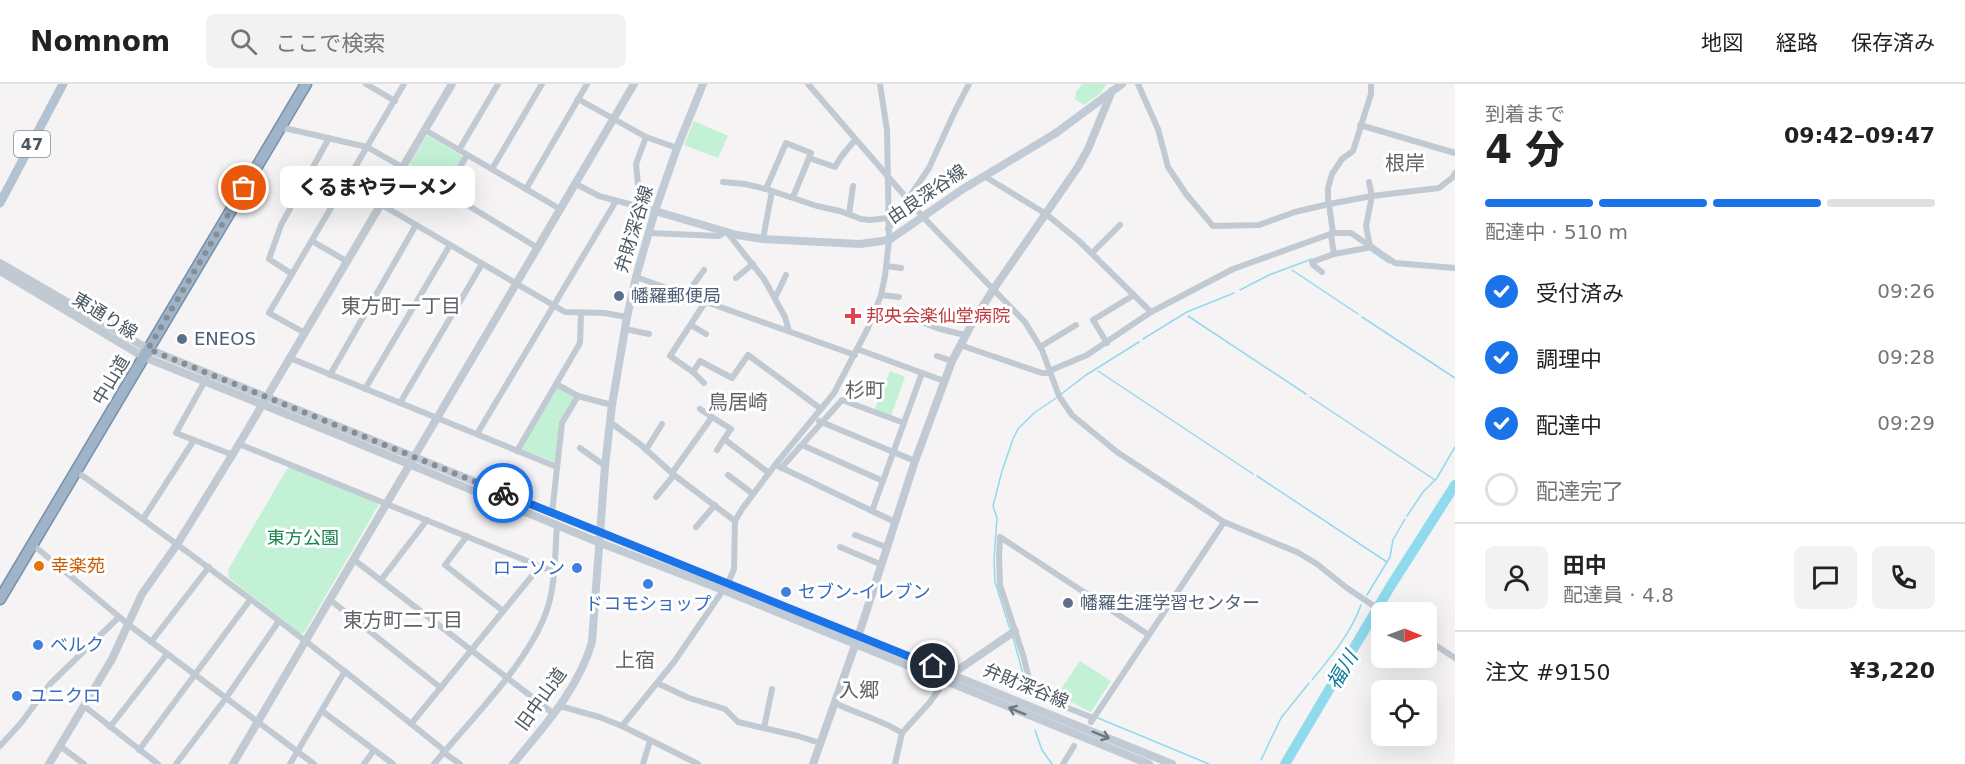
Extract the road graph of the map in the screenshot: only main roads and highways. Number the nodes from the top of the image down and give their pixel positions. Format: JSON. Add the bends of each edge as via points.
{"nodes":[{"id":1,"x":63,"y":84,"type":"edge"},
{"id":2,"x":306,"y":84,"type":"edge"},
{"id":3,"x":703,"y":84,"type":"edge"},
{"id":4,"x":1122,"y":84,"type":"edge"},
{"id":5,"x":1114,"y":87,"type":"edge"},
{"id":6,"x":0,"y":203,"type":"edge"},
{"id":7,"x":655,"y":211,"type":"junction"},
{"id":8,"x":599,"y":532,"type":"junction"},
{"id":9,"x":598,"y":542,"type":"junction"},
{"id":10,"x":726,"y":587,"type":"junction"},
{"id":11,"x":0,"y":599,"type":"edge"},
{"id":12,"x":856,"y":640,"type":"junction"},
{"id":13,"x":513,"y":764,"type":"edge"},
{"id":14,"x":1149,"y":764,"type":"edge"},
{"id":15,"x":1172,"y":764,"type":"edge"}],
"edges":[{"from":1,"to":6,"type":"main road","number":"47"},
{"from":2,"to":11,"type":"highway","name":"中山道"},
{"from":3,"to":7,"type":"main road","name":"弁財深谷線"},
{"from":4,"to":5,"type":"main road","name":"由良深谷線"},
{"from":5,"to":7,"type":"main road","name":"由良深谷線","via":[[1056,134],[984,176],[889,240],[860,244],[763,239]]},
{"from":7,"to":8,"type":"main road","name":"弁財深谷線","via":[[627,317],[612,405]]},
{"from":8,"to":9,"type":"main road","name":"弁財深谷線"},
{"from":8,"to":10,"type":"main road","name":"弁財深谷線"},
{"from":9,"to":10,"type":"main road","name":"弁財深谷線"},
{"from":9,"to":13,"type":"main road","name":"旧中山道","via":[[595,621],[583,669],[560,706]]},
{"from":10,"to":12,"type":"main road","name":"弁財深谷線"},
{"from":14,"to":12,"type":"main road","name":"弁財深谷線","one_way":true,"via":[[944,681]]},
{"from":12,"to":15,"type":"main road","name":"弁財深谷線","one_way":true,"via":[[952,674]]}]}
